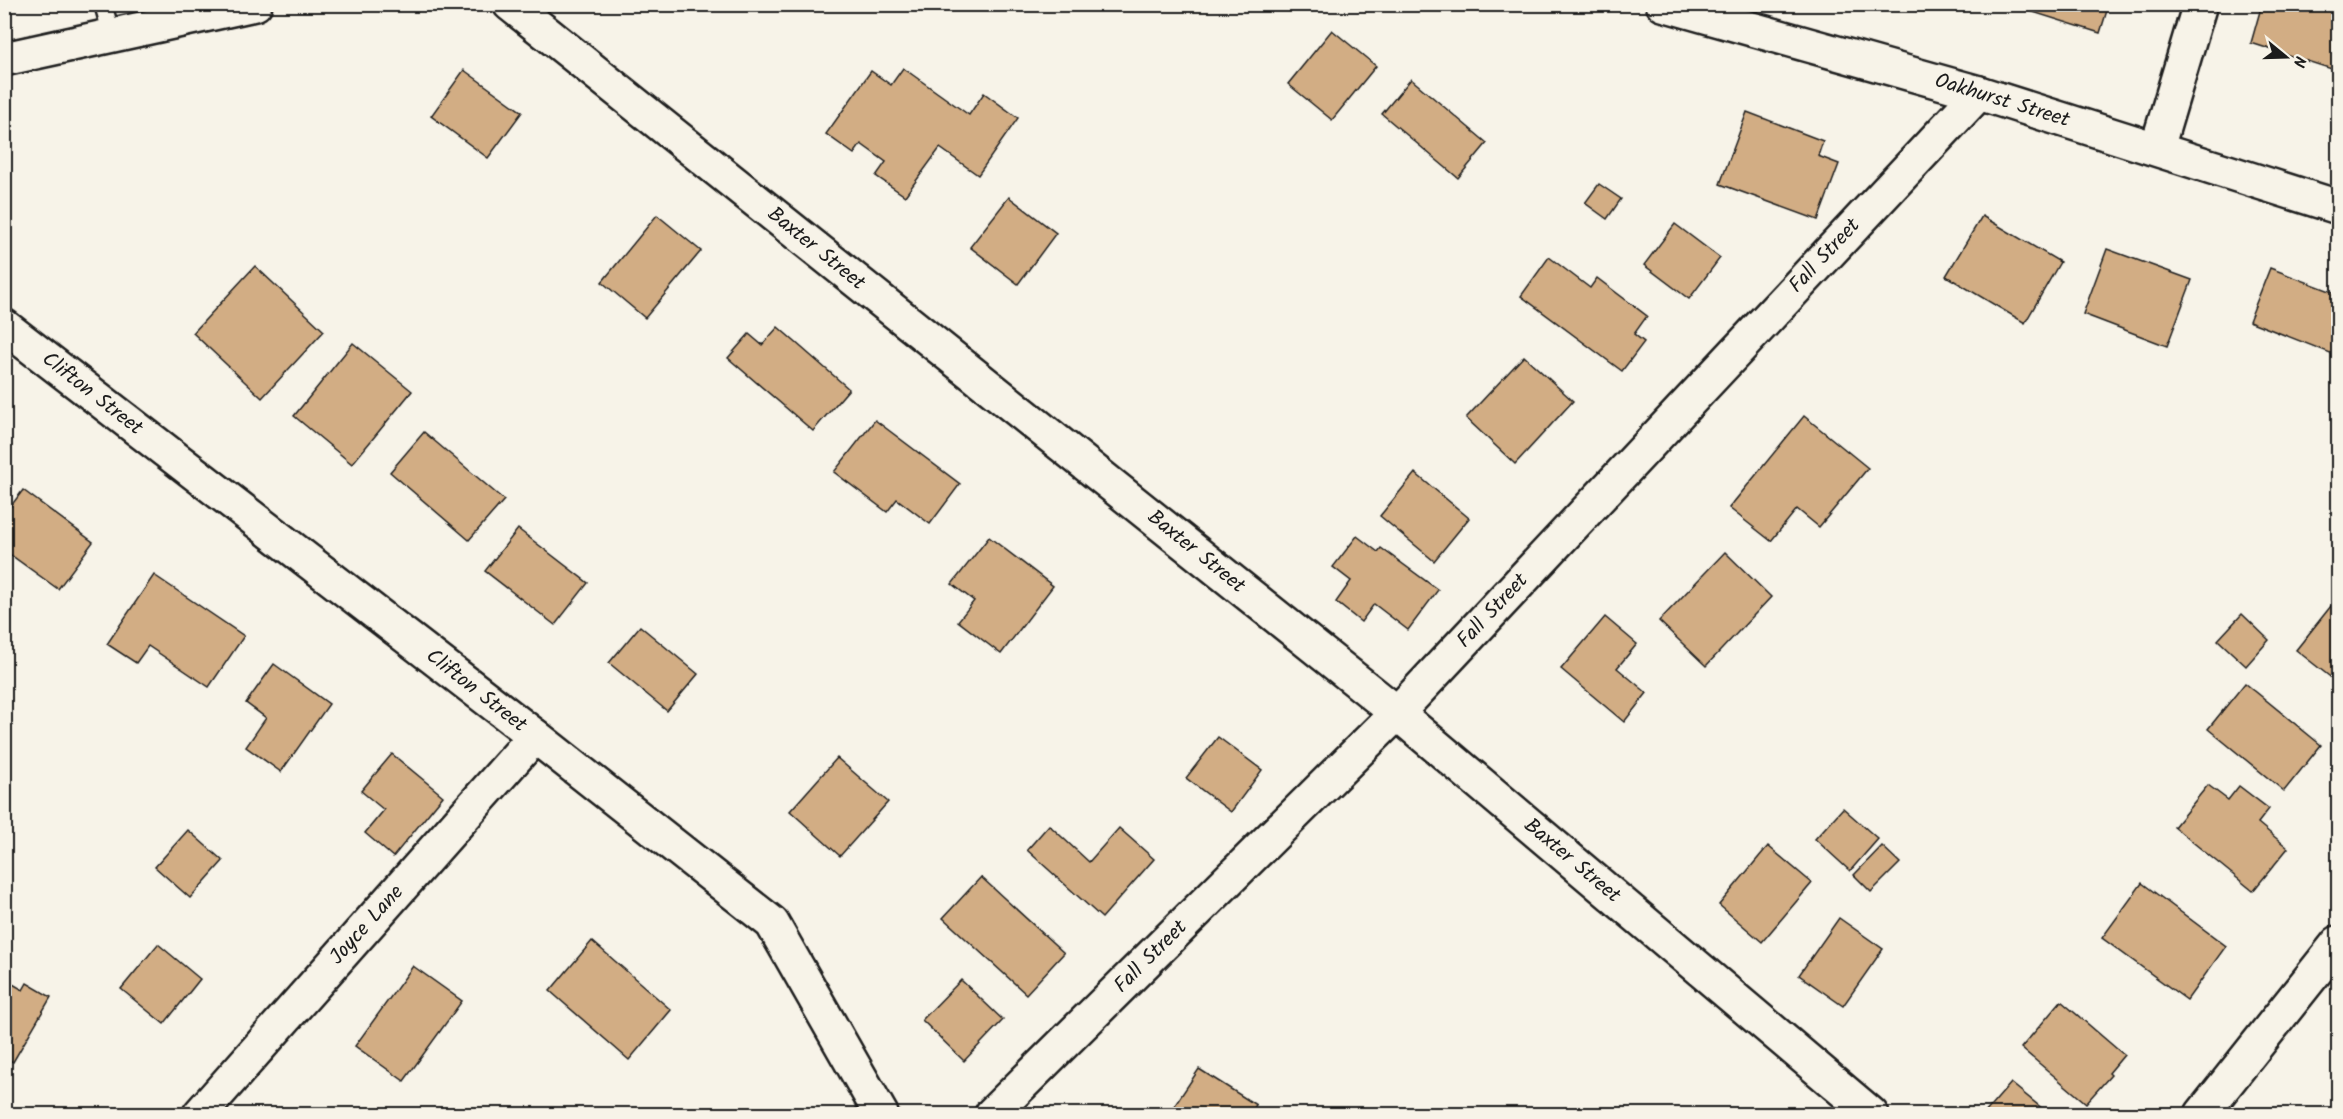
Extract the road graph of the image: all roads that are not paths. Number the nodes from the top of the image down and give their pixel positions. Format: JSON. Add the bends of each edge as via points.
{"nodes":[{"id":1,"x":103,"y":4,"type":"edge"},
{"id":2,"x":255,"y":4,"type":"edge"},
{"id":3,"x":510,"y":4,"type":"edge"},
{"id":4,"x":1663,"y":4,"type":"edge"},
{"id":5,"x":2199,"y":4,"type":"edge"},
{"id":6,"x":112,"y":36,"type":"junction"},
{"id":7,"x":4,"y":59,"type":"edge"},
{"id":8,"x":1979,"y":93,"type":"junction"},
{"id":9,"x":2157,"y":148,"type":"junction"},
{"id":10,"x":2338,"y":207,"type":"edge"},
{"id":11,"x":4,"y":326,"type":"edge"},
{"id":12,"x":1397,"y":713,"type":"junction"},
{"id":13,"x":535,"y":736,"type":"junction"},
{"id":14,"x":2338,"y":943,"type":"edge"},
{"id":15,"x":200,"y":1114,"type":"edge"},
{"id":16,"x":881,"y":1114,"type":"edge"},
{"id":17,"x":992,"y":1114,"type":"edge"},
{"id":18,"x":1871,"y":1114,"type":"edge"},
{"id":19,"x":2202,"y":1114,"type":"edge"}],
"edges":[{"from":1,"to":6,"type":"lane"},
{"from":2,"to":6,"type":"street"},
{"from":3,"to":12,"type":"street","name":"Baxter Street"},
{"from":4,"to":8,"type":"street","name":"Oakhurst Street"},
{"from":5,"to":9,"type":"street"},
{"from":6,"to":7,"type":"street"},
{"from":8,"to":9,"type":"street","name":"Oakhurst Street"},
{"from":8,"to":12,"type":"street","name":"Fall Street"},
{"from":9,"to":10,"type":"street","name":"Oakhurst Street"},
{"from":11,"to":13,"type":"street","name":"Clifton Street"},
{"from":12,"to":17,"type":"street","name":"Fall Street"},
{"from":12,"to":18,"type":"street","name":"Baxter Street"},
{"from":13,"to":15,"type":"street","name":"Joyce Lane"},
{"from":13,"to":16,"type":"street","name":"Clifton Street","via":[[772,923]]},
{"from":14,"to":19,"type":"street"}]}
